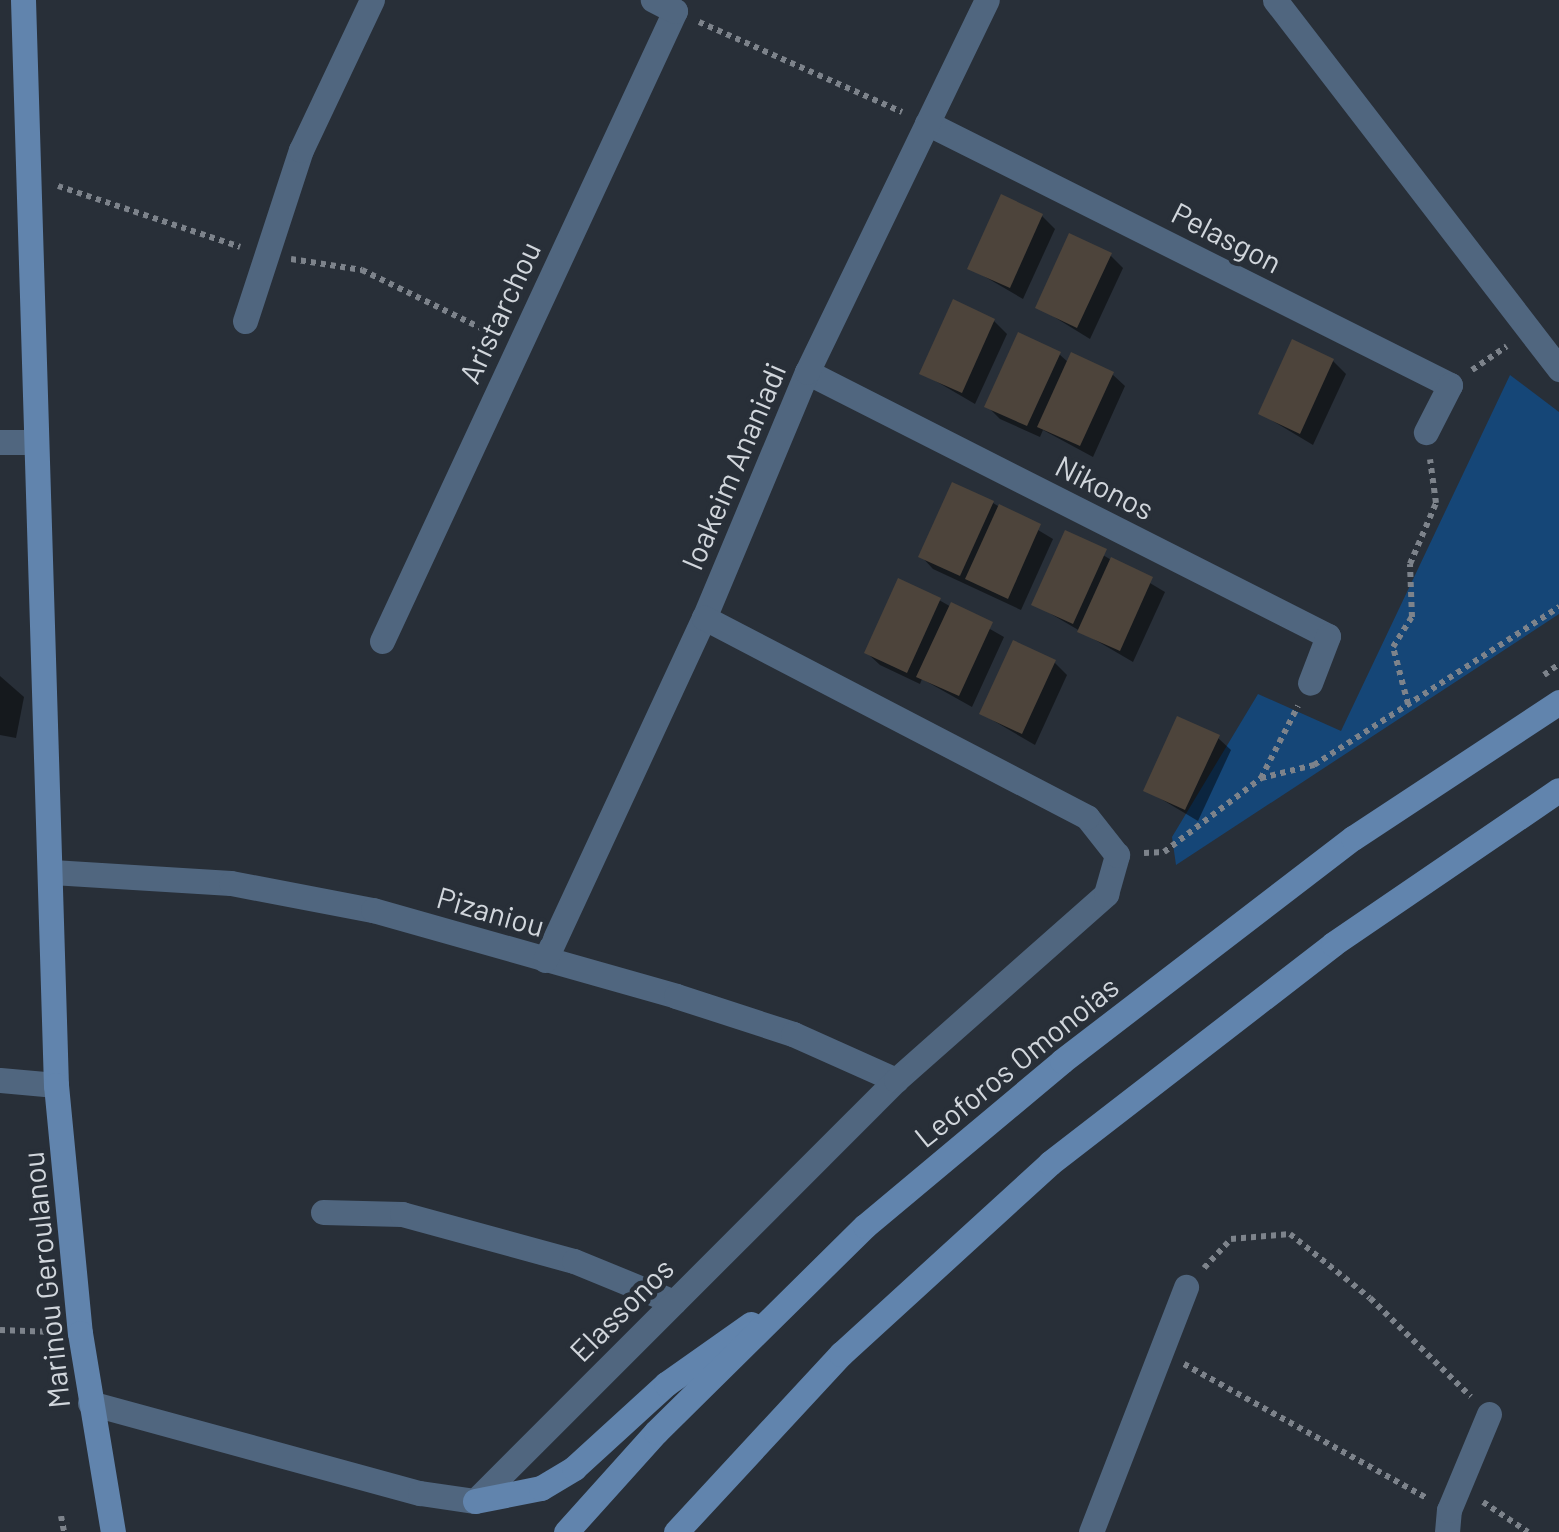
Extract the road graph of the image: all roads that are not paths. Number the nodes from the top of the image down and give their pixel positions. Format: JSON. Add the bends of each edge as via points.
{"nodes":[{"id":1,"x":23,"y":0,"type":"edge"},
{"id":2,"x":372,"y":0,"type":"edge"},
{"id":3,"x":987,"y":0,"type":"edge"},
{"id":4,"x":1275,"y":0,"type":"edge"},
{"id":5,"x":664,"y":5,"type":"edge"},
{"id":6,"x":927,"y":123,"type":"junction"},
{"id":7,"x":245,"y":321,"type":"dead end"},
{"id":8,"x":1559,"y":369,"type":"edge"},
{"id":9,"x":807,"y":372,"type":"junction"},
{"id":10,"x":1426,"y":432,"type":"road end"},
{"id":11,"x":0,"y":442,"type":"edge"},
{"id":12,"x":36,"y":442,"type":"junction"},
{"id":13,"x":704,"y":618,"type":"junction"},
{"id":14,"x":382,"y":641,"type":"dead end"},
{"id":15,"x":1310,"y":683,"type":"road end"},
{"id":16,"x":1559,"y":702,"type":"edge"},
{"id":17,"x":1559,"y":790,"type":"edge"},
{"id":18,"x":52,"y":872,"type":"junction"},
{"id":19,"x":545,"y":960,"type":"junction"},
{"id":20,"x":0,"y":1080,"type":"edge"},
{"id":21,"x":896,"y":1080,"type":"junction"},
{"id":22,"x":56,"y":1085,"type":"junction"},
{"id":23,"x":322,"y":1212,"type":"dead end"},
{"id":24,"x":1186,"y":1287,"type":"road end"},
{"id":25,"x":674,"y":1302,"type":"junction"},
{"id":26,"x":772,"y":1314,"type":"junction"},
{"id":27,"x":90,"y":1402,"type":"junction"},
{"id":28,"x":1489,"y":1414,"type":"road end"},
{"id":29,"x":475,"y":1501,"type":"junction"},
{"id":30,"x":1452,"y":1509,"type":"edge"},
{"id":31,"x":113,"y":1532,"type":"edge"},
{"id":32,"x":566,"y":1532,"type":"edge"},
{"id":33,"x":676,"y":1532,"type":"edge"},
{"id":34,"x":1091,"y":1532,"type":"edge"}],
"edges":[{"from":1,"to":12,"type":"main road","name":"Marinou Geroulanou"},
{"from":2,"to":7,"type":"street","via":[[302,150]]},
{"from":3,"to":6,"type":"street","name":"Ioakeim Ananiadi"},
{"from":4,"to":8,"type":"street"},
{"from":5,"to":14,"type":"street","name":"Aristarchou"},
{"from":6,"to":9,"type":"street","name":"Ioakeim Ananiadi"},
{"from":6,"to":10,"type":"street","name":"Pelasgon","via":[[1450,385]]},
{"from":9,"to":13,"type":"street","name":"Ioakeim Ananiadi"},
{"from":9,"to":15,"type":"street","name":"Nikonos","via":[[1328,636]]},
{"from":11,"to":12,"type":"street"},
{"from":12,"to":18,"type":"main road","name":"Marinou Geroulanou"},
{"from":13,"to":19,"type":"street","name":"Ioakeim Ananiadi"},
{"from":13,"to":21,"type":"street","name":"Elassonos","via":[[1087,817],[1117,856],[1106,894]]},
{"from":16,"to":26,"type":"main road","name":"Leoforos Omonoias","via":[[1353,838],[1062,1061],[864,1226]]},
{"from":17,"to":33,"type":"main road","via":[[1333,944],[1050,1163],[841,1354]]},
{"from":18,"to":19,"type":"street","name":"Pizaniou","via":[[231,883],[373,910]]},
{"from":18,"to":22,"type":"main road","name":"Marinou Geroulanou"},
{"from":19,"to":21,"type":"street","name":"Pizaniou","via":[[793,1034]]},
{"from":20,"to":22,"type":"street"},
{"from":21,"to":25,"type":"street","name":"Elassonos"},
{"from":22,"to":27,"type":"main road","name":"Marinou Geroulanou"},
{"from":23,"to":25,"type":"street","via":[[402,1214],[574,1261]]},
{"from":24,"to":34,"type":"street"},
{"from":25,"to":29,"type":"street","name":"Elassonos"},
{"from":26,"to":29,"type":"main road","via":[[716,1343],[574,1468],[541,1488]]},
{"from":26,"to":32,"type":"main road","name":"Leoforos Omonoias"},
{"from":27,"to":29,"type":"street","via":[[389,1485]]},
{"from":27,"to":31,"type":"main road","name":"Marinou Geroulanou"},
{"from":28,"to":30,"type":"street"}]}
